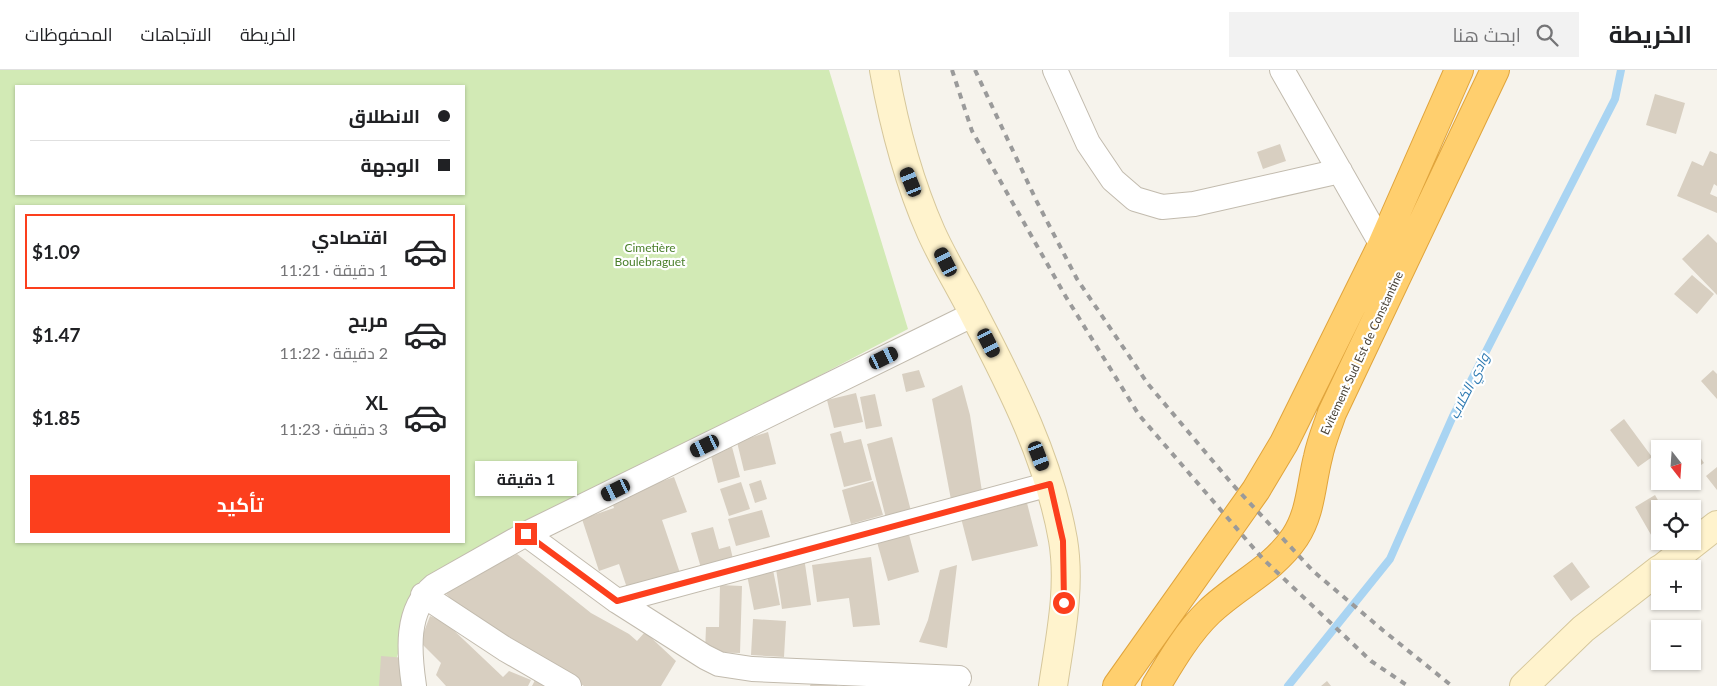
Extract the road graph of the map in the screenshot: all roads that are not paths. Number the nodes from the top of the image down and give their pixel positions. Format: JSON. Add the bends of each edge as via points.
{"nodes":[{"id":1,"x":884,"y":70,"type":"edge"},
{"id":2,"x":1055,"y":70,"type":"edge"},
{"id":3,"x":1282,"y":70,"type":"edge"},
{"id":4,"x":1458,"y":70,"type":"edge"},
{"id":5,"x":1496,"y":70,"type":"edge"},
{"id":6,"x":1340,"y":172,"type":"junction"},
{"id":7,"x":1382,"y":245,"type":"junction"},
{"id":8,"x":974,"y":314,"type":"junction"},
{"id":9,"x":1050,"y":484,"type":"junction"},
{"id":10,"x":1717,"y":525,"type":"edge"},
{"id":11,"x":526,"y":534,"type":"junction"},
{"id":12,"x":1672,"y":560,"type":"edge"},
{"id":13,"x":1651,"y":576,"type":"edge"},
{"id":14,"x":423,"y":595,"type":"junction"},
{"id":15,"x":617,"y":601,"type":"junction"},
{"id":16,"x":960,"y":678,"type":"dead end"},
{"id":17,"x":414,"y":686,"type":"edge"},
{"id":18,"x":570,"y":686,"type":"edge"},
{"id":19,"x":1053,"y":686,"type":"edge"},
{"id":20,"x":1117,"y":686,"type":"edge"},
{"id":21,"x":1156,"y":686,"type":"edge"},
{"id":22,"x":1524,"y":686,"type":"edge"}],
"edges":[{"from":1,"to":8,"type":"street","via":[[905,165],[932,233]]},
{"from":2,"to":6,"type":"street","via":[[1088,143],[1113,180],[1135,199],[1162,207],[1194,204]]},
{"from":3,"to":6,"type":"street"},
{"from":4,"to":7,"type":"highway"},
{"from":5,"to":21,"type":"highway","name":"Evitement Sud Est de Constantine","via":[[1332,413],[1318,456],[1309,504],[1295,537],[1271,564],[1208,613]]},
{"from":6,"to":7,"type":"street"},
{"from":7,"to":20,"type":"highway","via":[[1284,443]]},
{"from":8,"to":9,"type":"street","via":[[1017,397]]},
{"from":8,"to":11,"type":"street"},
{"from":9,"to":15,"type":"street"},
{"from":9,"to":19,"type":"street","via":[[1063,541],[1065,573]]},
{"from":10,"to":12,"type":"street"},
{"from":11,"to":14,"type":"street"},
{"from":11,"to":15,"type":"street"},
{"from":13,"to":22,"type":"street","via":[[1583,629]]},
{"from":14,"to":17,"type":"street","via":[[412,630]]},
{"from":14,"to":18,"type":"street","via":[[505,649]]},
{"from":15,"to":16,"type":"street","via":[[705,657],[735,668]]}]}
